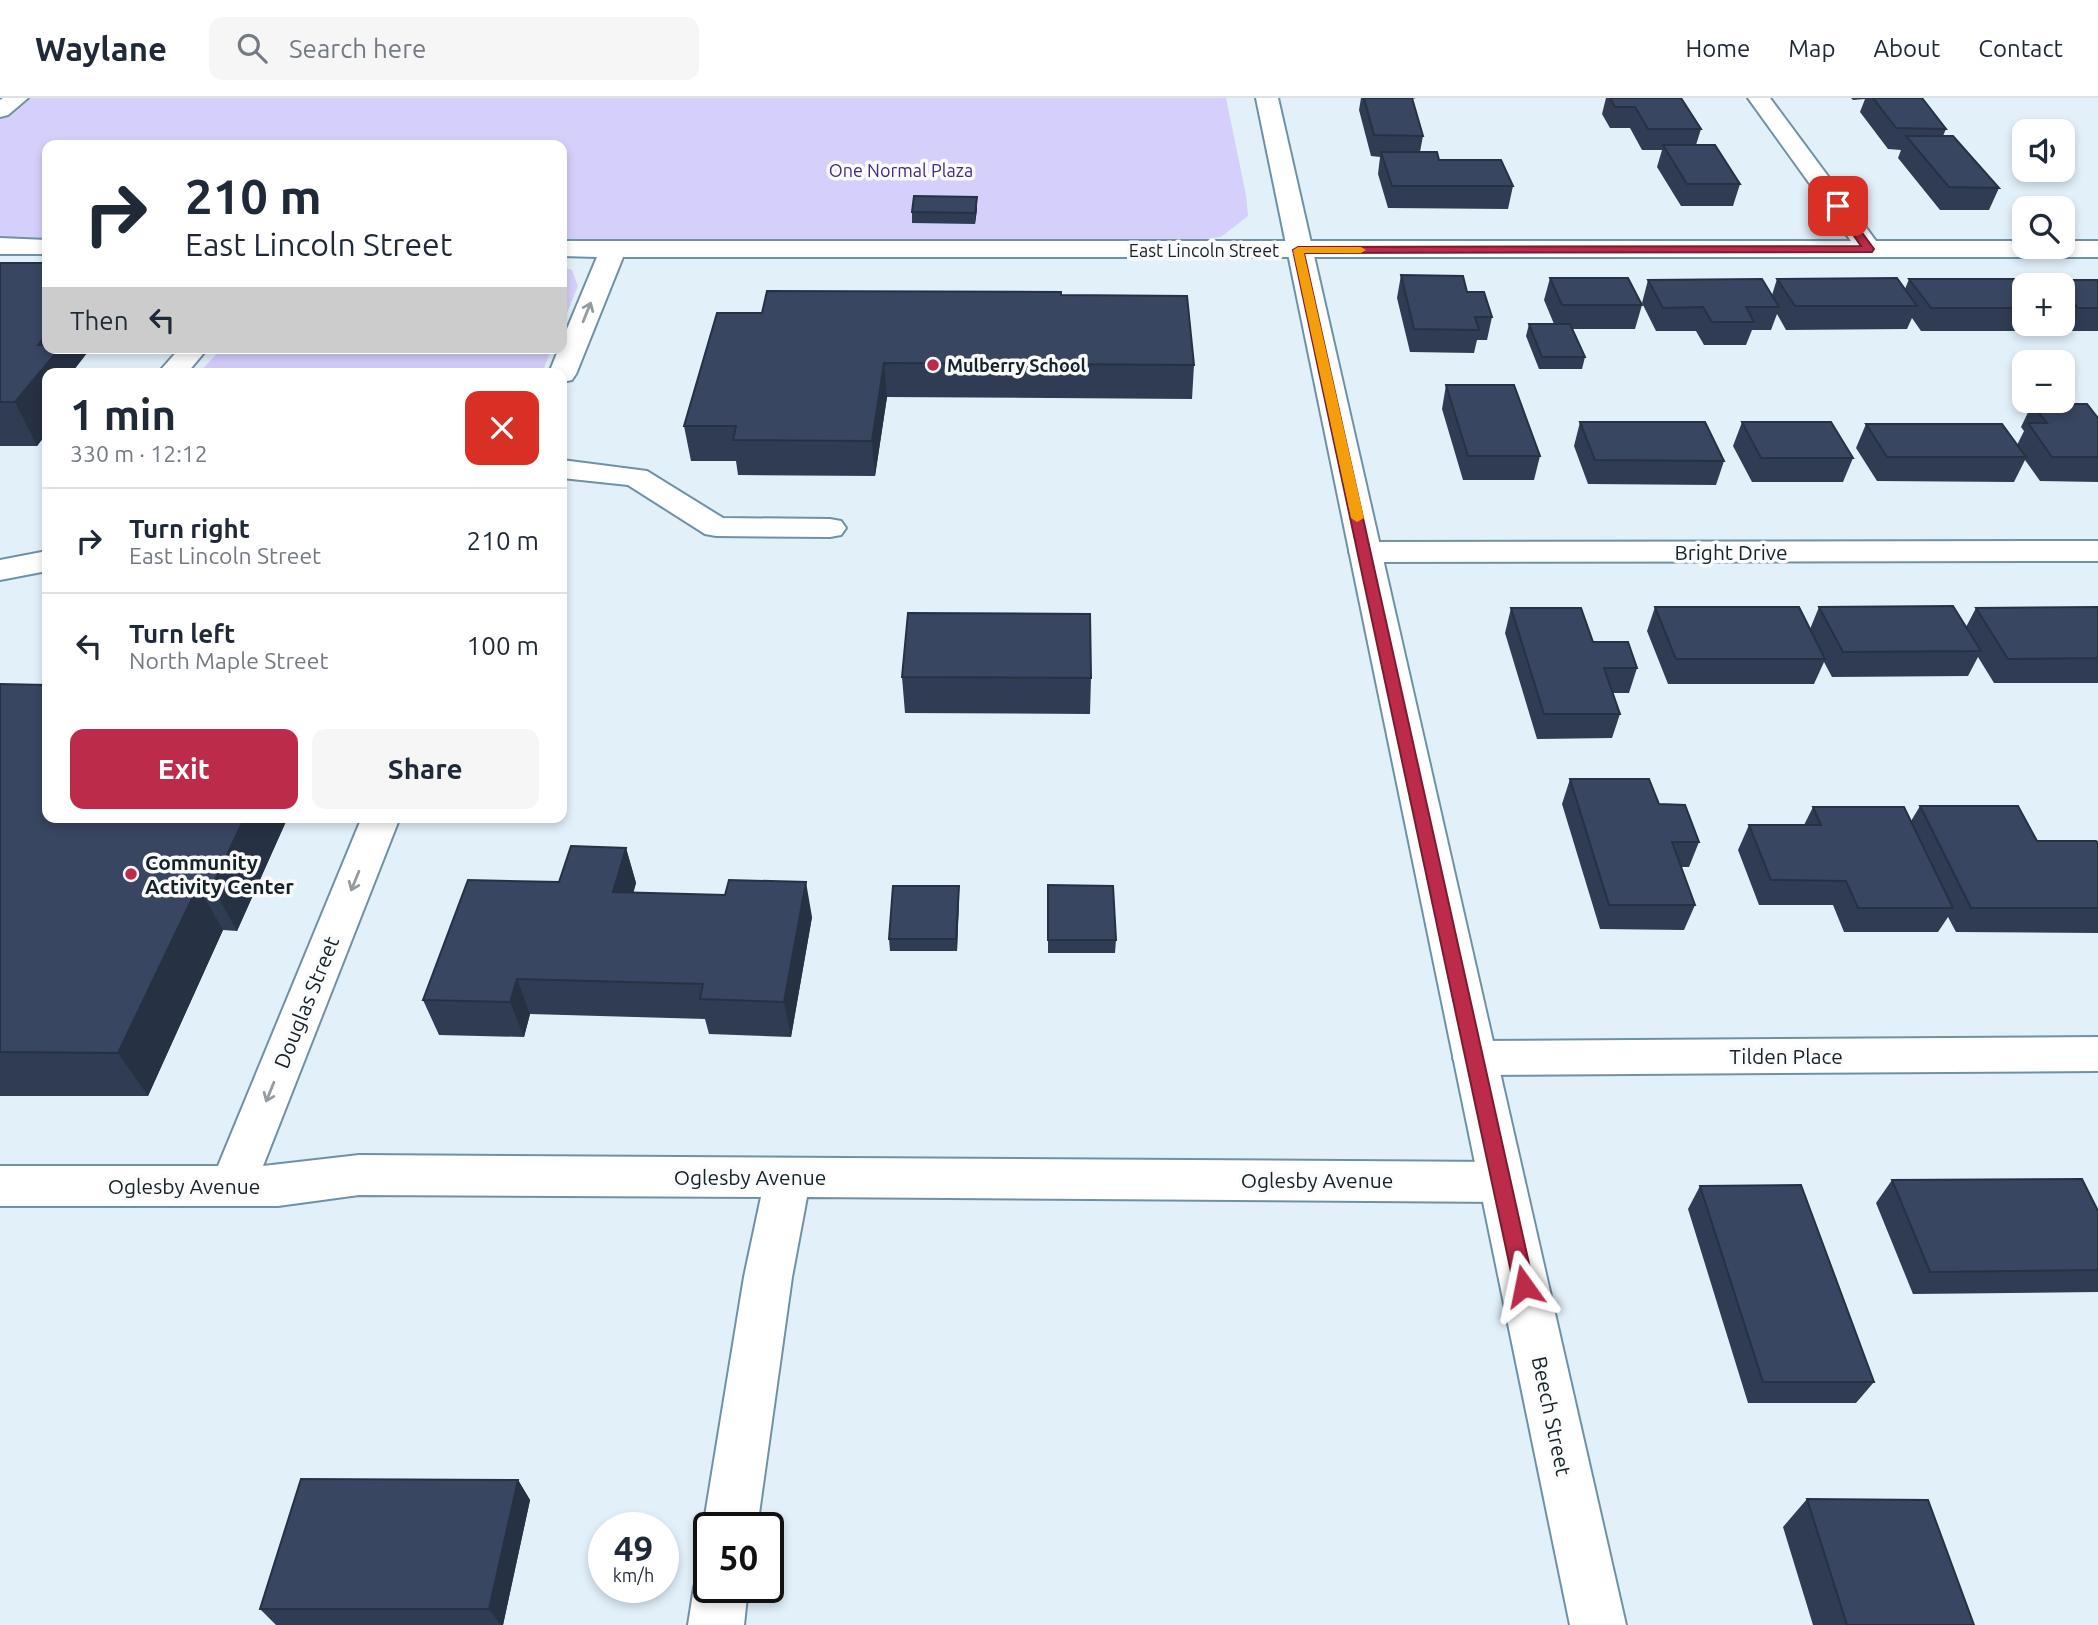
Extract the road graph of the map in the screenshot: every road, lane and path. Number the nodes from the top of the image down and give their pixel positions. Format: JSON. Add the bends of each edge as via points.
{"nodes":[{"id":1,"x":17,"y":98,"type":"edge"},
{"id":2,"x":1267,"y":98,"type":"edge"},
{"id":3,"x":1759,"y":98,"type":"edge"},
{"id":4,"x":0,"y":110,"type":"edge"},
{"id":5,"x":0,"y":246,"type":"edge"},
{"id":6,"x":42,"y":247,"type":"edge"},
{"id":7,"x":567,"y":249,"type":"edge"},
{"id":8,"x":613,"y":249,"type":"junction"},
{"id":9,"x":1869,"y":249,"type":"junction"},
{"id":10,"x":2098,"y":249,"type":"edge"},
{"id":11,"x":1298,"y":250,"type":"junction"},
{"id":12,"x":189,"y":354,"type":"edge"},
{"id":13,"x":177,"y":368,"type":"edge"},
{"id":14,"x":564,"y":368,"type":"edge"},
{"id":15,"x":567,"y":469,"type":"edge"},
{"id":16,"x":830,"y":528,"type":"dead end"},
{"id":17,"x":2098,"y":551,"type":"edge"},
{"id":18,"x":1365,"y":552,"type":"junction"},
{"id":19,"x":42,"y":562,"type":"edge"},
{"id":20,"x":0,"y":570,"type":"edge"},
{"id":21,"x":379,"y":823,"type":"edge"},
{"id":22,"x":2098,"y":1054,"type":"edge"},
{"id":23,"x":1475,"y":1058,"type":"junction"},
{"id":24,"x":788,"y":1178,"type":"junction"},
{"id":25,"x":1501,"y":1182,"type":"junction"},
{"id":26,"x":0,"y":1186,"type":"edge"},
{"id":27,"x":232,"y":1186,"type":"junction"},
{"id":28,"x":732,"y":1512,"type":"edge"},
{"id":29,"x":719,"y":1603,"type":"edge"},
{"id":30,"x":716,"y":1625,"type":"edge"},
{"id":31,"x":1598,"y":1625,"type":"edge"}],
"edges":[{"from":1,"to":4,"type":"street"},
{"from":2,"to":11,"type":"street","name":"Beech Street"},
{"from":3,"to":9,"type":"street"},
{"from":5,"to":6,"type":"street"},
{"from":7,"to":8,"type":"street","name":"East Lincoln Street"},
{"from":8,"to":11,"type":"street","name":"East Lincoln Street"},
{"from":14,"to":8,"type":"street","one_way":true},
{"from":9,"to":10,"type":"street","name":"East Lincoln Street"},
{"from":9,"to":11,"type":"street","name":"East Lincoln Street"},
{"from":11,"to":18,"type":"street","name":"Beech Street"},
{"from":12,"to":13,"type":"street"},
{"from":15,"to":16,"type":"street","via":[[636,477],[716,527]]},
{"from":17,"to":18,"type":"street","name":"Bright Drive"},
{"from":18,"to":23,"type":"street","name":"Beech Street"},
{"from":19,"to":20,"type":"street"},
{"from":21,"to":27,"type":"street","name":"Douglas Street","one_way":true},
{"from":22,"to":23,"type":"street","name":"Tilden Place"},
{"from":23,"to":25,"type":"street","name":"Beech Street"},
{"from":24,"to":25,"type":"street","name":"Oglesby Avenue"},
{"from":24,"to":27,"type":"street","name":"Oglesby Avenue","via":[[359,1175],[278,1186]]},
{"from":24,"to":28,"type":"street"},
{"from":25,"to":31,"type":"street","name":"Beech Street"},
{"from":26,"to":27,"type":"street","name":"Oglesby Avenue"},
{"from":29,"to":30,"type":"street"}]}
